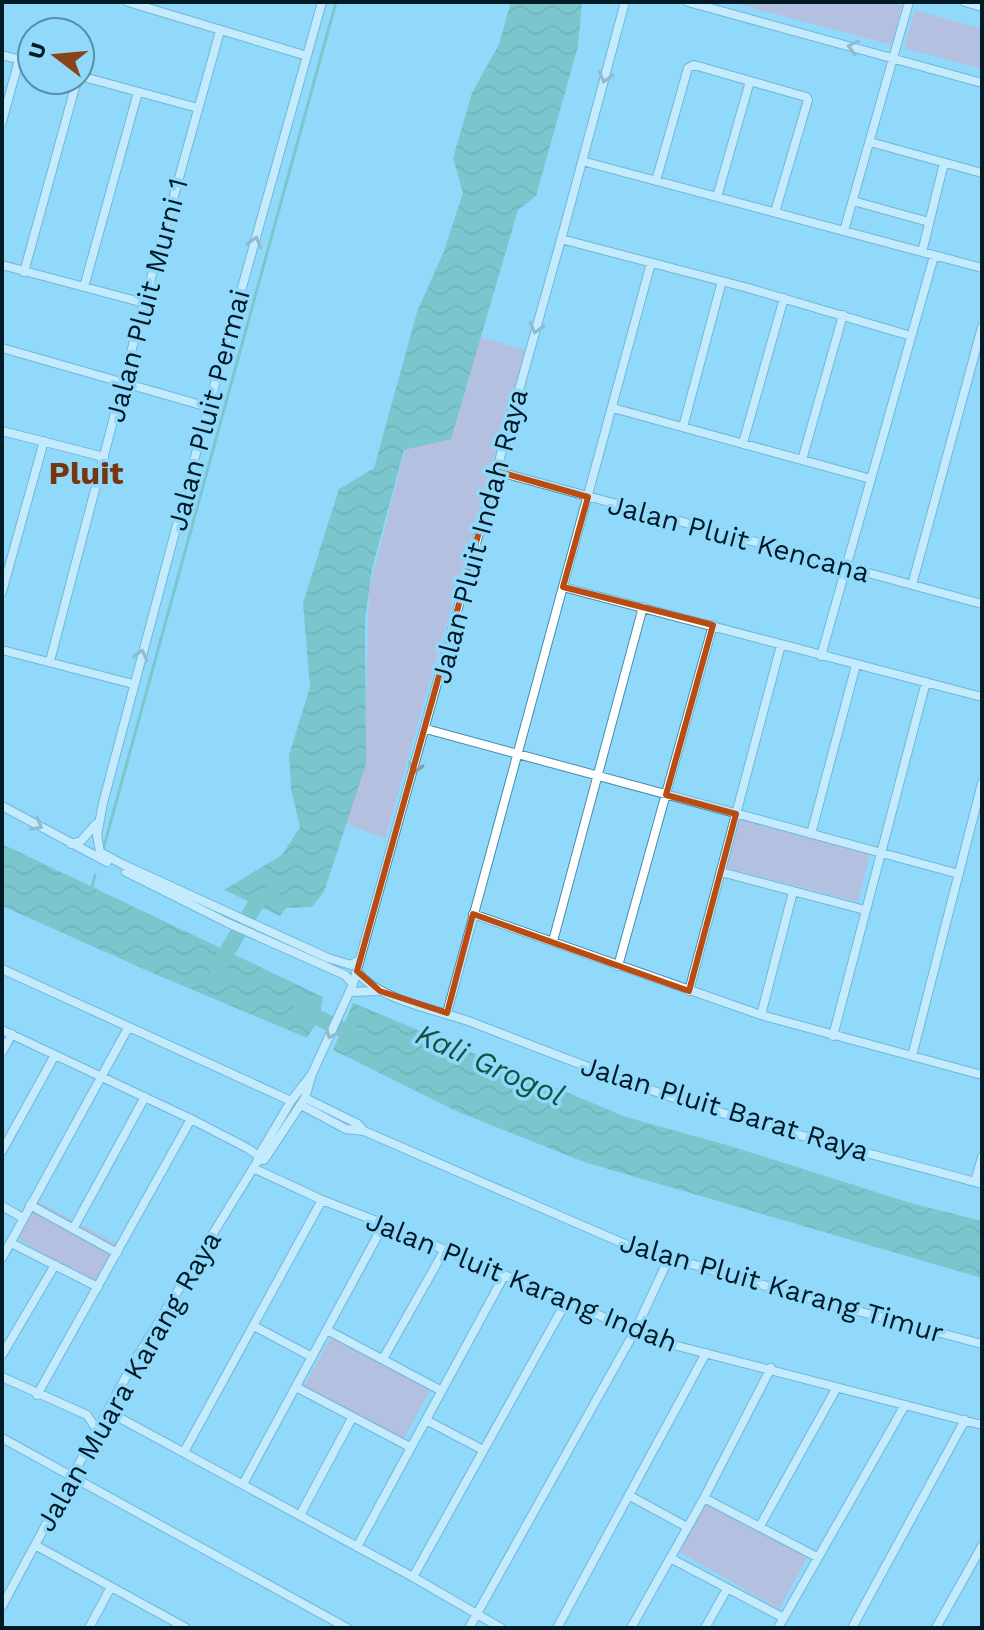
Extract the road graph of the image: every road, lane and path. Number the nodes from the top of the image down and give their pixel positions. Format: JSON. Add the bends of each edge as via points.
{"nodes":[{"id":1,"x":128,"y":2,"type":"edge"},
{"id":2,"x":322,"y":2,"type":"edge"},
{"id":3,"x":625,"y":2,"type":"edge"},
{"id":4,"x":688,"y":2,"type":"edge"},
{"id":5,"x":909,"y":2,"type":"edge"},
{"id":6,"x":968,"y":2,"type":"edge"},
{"id":7,"x":982,"y":7,"type":"edge"},
{"id":8,"x":220,"y":31,"type":"junction"},
{"id":9,"x":307,"y":56,"type":"junction"},
{"id":10,"x":894,"y":58,"type":"junction"},
{"id":11,"x":16,"y":71,"type":"edge"},
{"id":12,"x":750,"y":81,"type":"junction"},
{"id":13,"x":96,"y":82,"type":"edge"},
{"id":14,"x":982,"y":83,"type":"edge"},
{"id":15,"x":138,"y":92,"type":"junction"},
{"id":16,"x":73,"y":96,"type":"edge"},
{"id":17,"x":198,"y":108,"type":"junction"},
{"id":18,"x":2,"y":122,"type":"edge"},
{"id":19,"x":870,"y":142,"type":"junction"},
{"id":20,"x":582,"y":161,"type":"junction"},
{"id":21,"x":944,"y":163,"type":"junction"},
{"id":22,"x":982,"y":173,"type":"edge"},
{"id":23,"x":656,"y":181,"type":"junction"},
{"id":24,"x":717,"y":197,"type":"junction"},
{"id":25,"x":853,"y":201,"type":"junction"},
{"id":26,"x":775,"y":212,"type":"junction"},
{"id":27,"x":929,"y":222,"type":"junction"},
{"id":28,"x":844,"y":231,"type":"junction"},
{"id":29,"x":561,"y":239,"type":"junction"},
{"id":30,"x":922,"y":252,"type":"junction"},
{"id":31,"x":934,"y":256,"type":"junction"},
{"id":32,"x":651,"y":263,"type":"junction"},
{"id":33,"x":2,"y":265,"type":"edge"},
{"id":34,"x":982,"y":268,"type":"edge"},
{"id":35,"x":24,"y":272,"type":"junction"},
{"id":36,"x":722,"y":281,"type":"junction"},
{"id":37,"x":84,"y":287,"type":"junction"},
{"id":38,"x":784,"y":298,"type":"junction"},
{"id":39,"x":144,"y":303,"type":"junction"},
{"id":40,"x":843,"y":315,"type":"junction"},
{"id":41,"x":982,"y":327,"type":"edge"},
{"id":42,"x":911,"y":336,"type":"junction"},
{"id":43,"x":2,"y":348,"type":"edge"},
{"id":44,"x":979,"y":353,"type":"edge"},
{"id":45,"x":125,"y":383,"type":"junction"},
{"id":46,"x":208,"y":407,"type":"junction"},
{"id":47,"x":613,"y":408,"type":"junction"},
{"id":48,"x":683,"y":427,"type":"junction"},
{"id":49,"x":2,"y":431,"type":"edge"},
{"id":50,"x":44,"y":441,"type":"junction"},
{"id":51,"x":743,"y":443,"type":"junction"},
{"id":52,"x":104,"y":457,"type":"junction"},
{"id":53,"x":802,"y":460,"type":"junction"},
{"id":54,"x":496,"y":471,"type":"junction"},
{"id":55,"x":871,"y":479,"type":"junction"},
{"id":56,"x":588,"y":497,"type":"junction"},
{"id":57,"x":845,"y":567,"type":"junction"},
{"id":58,"x":912,"y":585,"type":"junction"},
{"id":59,"x":563,"y":587,"type":"junction"},
{"id":60,"x":2,"y":592,"type":"edge"},
{"id":61,"x":982,"y":604,"type":"edge"},
{"id":62,"x":643,"y":607,"type":"junction"},
{"id":63,"x":713,"y":625,"type":"junction"},
{"id":64,"x":781,"y":645,"type":"junction"},
{"id":65,"x":2,"y":650,"type":"edge"},
{"id":66,"x":821,"y":656,"type":"junction"},
{"id":67,"x":50,"y":661,"type":"junction"},
{"id":68,"x":856,"y":665,"type":"junction"},
{"id":69,"x":926,"y":682,"type":"junction"},
{"id":70,"x":133,"y":684,"type":"junction"},
{"id":71,"x":982,"y":697,"type":"edge"},
{"id":72,"x":426,"y":729,"type":"junction"},
{"id":73,"x":517,"y":754,"type":"junction"},
{"id":74,"x":596,"y":775,"type":"junction"},
{"id":75,"x":982,"y":783,"type":"edge"},
{"id":76,"x":666,"y":795,"type":"junction"},
{"id":77,"x":2,"y":806,"type":"edge"},
{"id":78,"x":736,"y":814,"type":"junction"},
{"id":79,"x":98,"y":820,"type":"junction"},
{"id":80,"x":811,"y":834,"type":"junction"},
{"id":81,"x":71,"y":844,"type":"junction"},
{"id":82,"x":881,"y":853,"type":"junction"},
{"id":83,"x":721,"y":872,"type":"junction"},
{"id":84,"x":959,"y":874,"type":"junction"},
{"id":85,"x":793,"y":892,"type":"junction"},
{"id":86,"x":865,"y":910,"type":"junction"},
{"id":87,"x":473,"y":914,"type":"junction"},
{"id":88,"x":553,"y":941,"type":"junction"},
{"id":89,"x":287,"y":946,"type":"junction"},
{"id":90,"x":360,"y":959,"type":"junction"},
{"id":91,"x":322,"y":961,"type":"junction"},
{"id":92,"x":618,"y":966,"type":"junction"},
{"id":93,"x":2,"y":969,"type":"edge"},
{"id":94,"x":357,"y":971,"type":"junction"},
{"id":95,"x":352,"y":988,"type":"junction"},
{"id":96,"x":380,"y":991,"type":"junction"},
{"id":97,"x":689,"y":991,"type":"junction"},
{"id":98,"x":447,"y":1013,"type":"junction"},
{"id":99,"x":761,"y":1015,"type":"junction"},
{"id":100,"x":128,"y":1028,"type":"junction"},
{"id":101,"x":2,"y":1030,"type":"edge"},
{"id":102,"x":12,"y":1034,"type":"junction"},
{"id":103,"x":833,"y":1036,"type":"junction"},
{"id":104,"x":2,"y":1052,"type":"edge"},
{"id":105,"x":55,"y":1055,"type":"junction"},
{"id":106,"x":912,"y":1056,"type":"junction"},
{"id":107,"x":315,"y":1069,"type":"junction"},
{"id":108,"x":982,"y":1075,"type":"edge"},
{"id":109,"x":102,"y":1076,"type":"junction"},
{"id":110,"x":145,"y":1097,"type":"junction"},
{"id":111,"x":299,"y":1101,"type":"junction"},
{"id":112,"x":191,"y":1119,"type":"junction"},
{"id":113,"x":2,"y":1151,"type":"edge"},
{"id":114,"x":982,"y":1157,"type":"edge"},
{"id":115,"x":260,"y":1158,"type":"junction"},
{"id":116,"x":253,"y":1168,"type":"junction"},
{"id":117,"x":978,"y":1183,"type":"edge"},
{"id":118,"x":322,"y":1200,"type":"junction"},
{"id":119,"x":30,"y":1205,"type":"junction"},
{"id":120,"x":2,"y":1206,"type":"edge"},
{"id":121,"x":23,"y":1218,"type":"junction"},
{"id":122,"x":384,"y":1224,"type":"junction"},
{"id":123,"x":73,"y":1229,"type":"junction"},
{"id":124,"x":11,"y":1243,"type":"junction"},
{"id":125,"x":444,"y":1251,"type":"junction"},
{"id":126,"x":117,"y":1253,"type":"junction"},
{"id":127,"x":2,"y":1258,"type":"edge"},
{"id":128,"x":669,"y":1258,"type":"junction"},
{"id":129,"x":55,"y":1265,"type":"junction"},
{"id":130,"x":504,"y":1276,"type":"junction"},
{"id":131,"x":98,"y":1287,"type":"junction"},
{"id":132,"x":566,"y":1302,"type":"junction"},
{"id":133,"x":254,"y":1326,"type":"junction"},
{"id":134,"x":636,"y":1329,"type":"junction"},
{"id":135,"x":327,"y":1330,"type":"junction"},
{"id":136,"x":982,"y":1344,"type":"edge"},
{"id":137,"x":706,"y":1353,"type":"junction"},
{"id":138,"x":2,"y":1355,"type":"edge"},
{"id":139,"x":312,"y":1357,"type":"junction"},
{"id":140,"x":383,"y":1359,"type":"junction"},
{"id":141,"x":771,"y":1368,"type":"junction"},
{"id":142,"x":2,"y":1377,"type":"edge"},
{"id":143,"x":296,"y":1387,"type":"junction"},
{"id":144,"x":836,"y":1389,"type":"junction"},
{"id":145,"x":442,"y":1391,"type":"junction"},
{"id":146,"x":37,"y":1395,"type":"junction"},
{"id":147,"x":905,"y":1405,"type":"junction"},
{"id":148,"x":107,"y":1411,"type":"junction"},
{"id":149,"x":352,"y":1418,"type":"junction"},
{"id":150,"x":426,"y":1420,"type":"junction"},
{"id":151,"x":965,"y":1420,"type":"junction"},
{"id":152,"x":982,"y":1425,"type":"edge"},
{"id":153,"x":97,"y":1430,"type":"junction"},
{"id":154,"x":2,"y":1438,"type":"edge"},
{"id":155,"x":410,"y":1447,"type":"junction"},
{"id":156,"x":483,"y":1450,"type":"junction"},
{"id":157,"x":184,"y":1452,"type":"junction"},
{"id":158,"x":72,"y":1477,"type":"junction"},
{"id":159,"x":243,"y":1484,"type":"junction"},
{"id":160,"x":630,"y":1496,"type":"junction"},
{"id":161,"x":704,"y":1498,"type":"junction"},
{"id":162,"x":300,"y":1515,"type":"junction"},
{"id":163,"x":760,"y":1526,"type":"junction"},
{"id":164,"x":687,"y":1527,"type":"junction"},
{"id":165,"x":35,"y":1545,"type":"junction"},
{"id":166,"x":982,"y":1546,"type":"edge"},
{"id":167,"x":357,"y":1547,"type":"junction"},
{"id":168,"x":817,"y":1557,"type":"junction"},
{"id":169,"x":670,"y":1558,"type":"junction"},
{"id":170,"x":413,"y":1577,"type":"junction"},
{"id":171,"x":111,"y":1587,"type":"junction"},
{"id":172,"x":727,"y":1589,"type":"junction"},
{"id":173,"x":2,"y":1606,"type":"edge"},
{"id":174,"x":476,"y":1615,"type":"junction"},
{"id":175,"x":784,"y":1618,"type":"junction"},
{"id":176,"x":169,"y":1619,"type":"junction"},
{"id":177,"x":89,"y":1628,"type":"edge"},
{"id":178,"x":164,"y":1628,"type":"edge"},
{"id":179,"x":186,"y":1628,"type":"edge"},
{"id":180,"x":347,"y":1628,"type":"edge"},
{"id":181,"x":469,"y":1628,"type":"edge"},
{"id":182,"x":501,"y":1628,"type":"edge"},
{"id":183,"x":557,"y":1628,"type":"edge"},
{"id":184,"x":631,"y":1628,"type":"edge"},
{"id":185,"x":705,"y":1628,"type":"edge"},
{"id":186,"x":778,"y":1628,"type":"edge"},
{"id":187,"x":852,"y":1628,"type":"edge"},
{"id":188,"x":936,"y":1628,"type":"edge"}],
"edges":[{"from":1,"to":8,"type":"street"},
{"from":2,"to":9,"type":"street","name":"Jalan Pluit Permai"},
{"from":3,"to":20,"type":"street","name":"Jalan Pluit Indah Raya","one_way":true},
{"from":10,"to":4,"type":"street","one_way":true},
{"from":5,"to":10,"type":"street"},
{"from":6,"to":7,"type":"street"},
{"from":8,"to":9,"type":"street"},
{"from":8,"to":17,"type":"street","name":"Jalan Pluit Murni 1"},
{"from":46,"to":9,"type":"street","name":"Jalan Pluit Permai","one_way":true},
{"from":10,"to":14,"type":"street"},
{"from":10,"to":19,"type":"street"},
{"from":11,"to":18,"type":"street"},
{"from":12,"to":23,"type":"street","via":[[689,66]]},
{"from":12,"to":24,"type":"street"},
{"from":12,"to":26,"type":"street","via":[[808,100]]},
{"from":13,"to":15,"type":"street"},
{"from":15,"to":17,"type":"street"},
{"from":15,"to":37,"type":"street"},
{"from":16,"to":35,"type":"street"},
{"from":17,"to":39,"type":"street","name":"Jalan Pluit Murni 1"},
{"from":19,"to":21,"type":"street"},
{"from":19,"to":25,"type":"street"},
{"from":20,"to":23,"type":"street"},
{"from":20,"to":29,"type":"street","name":"Jalan Pluit Indah Raya"},
{"from":21,"to":22,"type":"street"},
{"from":21,"to":27,"type":"street"},
{"from":23,"to":24,"type":"street"},
{"from":24,"to":26,"type":"street"},
{"from":25,"to":27,"type":"street"},
{"from":25,"to":28,"type":"street"},
{"from":26,"to":28,"type":"street"},
{"from":27,"to":30,"type":"street"},
{"from":28,"to":30,"type":"street"},
{"from":29,"to":32,"type":"street"},
{"from":29,"to":54,"type":"street","name":"Jalan Pluit Indah Raya","one_way":true},
{"from":30,"to":31,"type":"street"},
{"from":31,"to":34,"type":"street"},
{"from":31,"to":42,"type":"street"},
{"from":32,"to":36,"type":"street"},
{"from":32,"to":47,"type":"street"},
{"from":33,"to":35,"type":"street"},
{"from":35,"to":37,"type":"street"},
{"from":36,"to":38,"type":"street"},
{"from":36,"to":48,"type":"street"},
{"from":37,"to":39,"type":"street"},
{"from":38,"to":40,"type":"street"},
{"from":38,"to":51,"type":"street"},
{"from":39,"to":45,"type":"street","name":"Jalan Pluit Murni 1"},
{"from":40,"to":42,"type":"street"},
{"from":40,"to":53,"type":"street"},
{"from":41,"to":44,"type":"street"},
{"from":42,"to":55,"type":"street"},
{"from":43,"to":45,"type":"street"},
{"from":44,"to":58,"type":"street"},
{"from":45,"to":46,"type":"street"},
{"from":45,"to":52,"type":"street","name":"Jalan Pluit Murni 1"},
{"from":70,"to":46,"type":"street","name":"Jalan Pluit Permai","one_way":true},
{"from":47,"to":48,"type":"street"},
{"from":47,"to":56,"type":"street"},
{"from":48,"to":51,"type":"street"},
{"from":49,"to":50,"type":"street"},
{"from":50,"to":52,"type":"street"},
{"from":50,"to":60,"type":"street"},
{"from":51,"to":53,"type":"street"},
{"from":52,"to":67,"type":"street","name":"Jalan Pluit Murni 1"},
{"from":53,"to":55,"type":"street"},
{"from":54,"to":56,"type":"street","name":"Jalan Pluit Kencana"},
{"from":54,"to":72,"type":"street","name":"Jalan Pluit Indah Raya"},
{"from":55,"to":57,"type":"street"},
{"from":56,"to":57,"type":"street","name":"Jalan Pluit Kencana"},
{"from":56,"to":59,"type":"street"},
{"from":57,"to":58,"type":"street","name":"Jalan Pluit Kencana"},
{"from":57,"to":66,"type":"street"},
{"from":58,"to":61,"type":"street","name":"Jalan Pluit Kencana"},
{"from":59,"to":62,"type":"street"},
{"from":59,"to":73,"type":"street"},
{"from":62,"to":63,"type":"street"},
{"from":62,"to":74,"type":"street"},
{"from":63,"to":64,"type":"street"},
{"from":63,"to":76,"type":"street"},
{"from":64,"to":66,"type":"street"},
{"from":64,"to":78,"type":"street"},
{"from":65,"to":67,"type":"street"},
{"from":66,"to":68,"type":"street"},
{"from":67,"to":70,"type":"street"},
{"from":68,"to":69,"type":"street"},
{"from":68,"to":80,"type":"street"},
{"from":69,"to":71,"type":"street"},
{"from":69,"to":82,"type":"street"},
{"from":70,"to":79,"type":"street","name":"Jalan Pluit Permai"},
{"from":72,"to":73,"type":"street"},
{"from":72,"to":90,"type":"street","name":"Jalan Pluit Indah Raya","one_way":true},
{"from":73,"to":74,"type":"street"},
{"from":73,"to":87,"type":"street"},
{"from":74,"to":76,"type":"street"},
{"from":74,"to":88,"type":"street"},
{"from":75,"to":84,"type":"street"},
{"from":76,"to":78,"type":"street"},
{"from":76,"to":92,"type":"street"},
{"from":77,"to":81,"type":"street","one_way":true},
{"from":78,"to":80,"type":"street"},
{"from":78,"to":83,"type":"street"},
{"from":79,"to":81,"type":"street","via":[[87,836]]},
{"from":79,"to":89,"type":"street","via":[[103,855]]},
{"from":80,"to":82,"type":"street"},
{"from":81,"to":89,"type":"street"},
{"from":82,"to":84,"type":"street"},
{"from":82,"to":86,"type":"street"},
{"from":83,"to":85,"type":"street"},
{"from":83,"to":97,"type":"street"},
{"from":84,"to":106,"type":"street"},
{"from":85,"to":86,"type":"street"},
{"from":85,"to":99,"type":"street"},
{"from":86,"to":103,"type":"street"},
{"from":87,"to":88,"type":"street"},
{"from":87,"to":98,"type":"street"},
{"from":88,"to":92,"type":"street"},
{"from":89,"to":91,"type":"street"},
{"from":90,"to":91,"type":"street","via":[[356,964]]},
{"from":90,"to":94,"type":"street","name":"Jalan Pluit Indah Raya"},
{"from":91,"to":95,"type":"street","via":[[345,975]]},
{"from":92,"to":97,"type":"street"},
{"from":93,"to":100,"type":"street"},
{"from":94,"to":95,"type":"street","name":"Jalan Pluit Indah Raya"},
{"from":94,"to":96,"type":"street","name":"Jalan Pluit Barat Raya"},
{"from":95,"to":96,"type":"street","name":"Jalan Pluit Barat Raya"},
{"from":95,"to":107,"type":"street","name":"Jalan Pluit Indah Raya","one_way":true},
{"from":96,"to":98,"type":"street","name":"Jalan Pluit Barat Raya"},
{"from":97,"to":99,"type":"street"},
{"from":98,"to":117,"type":"street","name":"Jalan Pluit Barat Raya","via":[[649,1089]]},
{"from":99,"to":103,"type":"street"},
{"from":100,"to":109,"type":"street"},
{"from":100,"to":111,"type":"street"},
{"from":101,"to":102,"type":"street"},
{"from":102,"to":104,"type":"street"},
{"from":102,"to":105,"type":"street"},
{"from":103,"to":106,"type":"street"},
{"from":105,"to":109,"type":"street"},
{"from":105,"to":113,"type":"street"},
{"from":106,"to":108,"type":"street"},
{"from":107,"to":111,"type":"street","name":"Jalan Muara Karang Raya"},
{"from":107,"to":111,"type":"street","name":"Jalan Muara Karang Raya"},
{"from":109,"to":110,"type":"street"},
{"from":109,"to":119,"type":"street"},
{"from":110,"to":112,"type":"street"},
{"from":110,"to":123,"type":"street"},
{"from":111,"to":115,"type":"street","name":"Jalan Muara Karang Raya"},
{"from":111,"to":128,"type":"street","name":"Jalan Pluit Karang Timur","via":[[627,1245]]},
{"from":112,"to":115,"type":"street"},
{"from":112,"to":126,"type":"street"},
{"from":114,"to":117,"type":"street"},
{"from":115,"to":116,"type":"street","name":"Jalan Muara Karang Raya"},
{"from":116,"to":118,"type":"street","name":"Jalan Pluit Karang Indah"},
{"from":116,"to":148,"type":"street","name":"Jalan Muara Karang Raya"},
{"from":118,"to":122,"type":"street","name":"Jalan Pluit Karang Indah"},
{"from":118,"to":133,"type":"street"},
{"from":119,"to":121,"type":"street"},
{"from":119,"to":123,"type":"street"},
{"from":120,"to":121,"type":"street"},
{"from":121,"to":124,"type":"street"},
{"from":122,"to":125,"type":"street","name":"Jalan Pluit Karang Indah"},
{"from":122,"to":135,"type":"street"},
{"from":123,"to":126,"type":"street"},
{"from":124,"to":127,"type":"street"},
{"from":124,"to":129,"type":"street"},
{"from":125,"to":130,"type":"street","name":"Jalan Pluit Karang Indah"},
{"from":125,"to":140,"type":"street"},
{"from":126,"to":131,"type":"street"},
{"from":128,"to":134,"type":"street"},
{"from":128,"to":136,"type":"street","name":"Jalan Pluit Karang Timur"},
{"from":129,"to":131,"type":"street"},
{"from":129,"to":138,"type":"street"},
{"from":130,"to":132,"type":"street","name":"Jalan Pluit Karang Indah"},
{"from":130,"to":145,"type":"street"},
{"from":131,"to":146,"type":"street"},
{"from":132,"to":134,"type":"street","name":"Jalan Pluit Karang Indah"},
{"from":132,"to":156,"type":"street"},
{"from":133,"to":139,"type":"street"},
{"from":133,"to":157,"type":"street"},
{"from":134,"to":137,"type":"street","name":"Jalan Pluit Karang Indah"},
{"from":134,"to":174,"type":"street"},
{"from":135,"to":139,"type":"street"},
{"from":135,"to":140,"type":"street"},
{"from":137,"to":141,"type":"street","name":"Jalan Pluit Karang Indah"},
{"from":137,"to":160,"type":"street"},
{"from":139,"to":143,"type":"street"},
{"from":140,"to":145,"type":"street"},
{"from":141,"to":144,"type":"street","name":"Jalan Pluit Karang Indah"},
{"from":141,"to":161,"type":"street"},
{"from":142,"to":146,"type":"street"},
{"from":143,"to":149,"type":"street"},
{"from":143,"to":159,"type":"street"},
{"from":144,"to":147,"type":"street","name":"Jalan Pluit Karang Indah"},
{"from":144,"to":163,"type":"street"},
{"from":145,"to":150,"type":"street"},
{"from":146,"to":153,"type":"street","via":[[87,1415]]},
{"from":147,"to":151,"type":"street","name":"Jalan Pluit Karang Indah"},
{"from":147,"to":168,"type":"street"},
{"from":148,"to":153,"type":"street","name":"Jalan Muara Karang Raya"},
{"from":148,"to":157,"type":"street"},
{"from":149,"to":155,"type":"street"},
{"from":149,"to":162,"type":"street"},
{"from":150,"to":155,"type":"street"},
{"from":150,"to":156,"type":"street"},
{"from":151,"to":152,"type":"street","name":"Jalan Pluit Karang Indah"},
{"from":151,"to":187,"type":"street"},
{"from":153,"to":158,"type":"street","name":"Jalan Muara Karang Raya"},
{"from":154,"to":158,"type":"street"},
{"from":155,"to":167,"type":"street"},
{"from":156,"to":170,"type":"street"},
{"from":157,"to":159,"type":"street"},
{"from":158,"to":165,"type":"street","name":"Jalan Muara Karang Raya"},
{"from":158,"to":180,"type":"street"},
{"from":159,"to":162,"type":"street"},
{"from":160,"to":164,"type":"street"},
{"from":160,"to":183,"type":"street"},
{"from":161,"to":163,"type":"street"},
{"from":161,"to":164,"type":"street"},
{"from":162,"to":167,"type":"street"},
{"from":163,"to":168,"type":"street"},
{"from":164,"to":169,"type":"street"},
{"from":165,"to":171,"type":"street"},
{"from":165,"to":173,"type":"street","name":"Jalan Muara Karang Raya"},
{"from":166,"to":188,"type":"street"},
{"from":167,"to":170,"type":"street"},
{"from":168,"to":175,"type":"street"},
{"from":169,"to":172,"type":"street"},
{"from":169,"to":184,"type":"street"},
{"from":170,"to":174,"type":"street"},
{"from":171,"to":176,"type":"street"},
{"from":171,"to":177,"type":"street"},
{"from":172,"to":175,"type":"street"},
{"from":172,"to":185,"type":"street"},
{"from":174,"to":181,"type":"street"},
{"from":174,"to":182,"type":"street"},
{"from":175,"to":186,"type":"street"},
{"from":176,"to":178,"type":"street"},
{"from":176,"to":179,"type":"street"}]}
